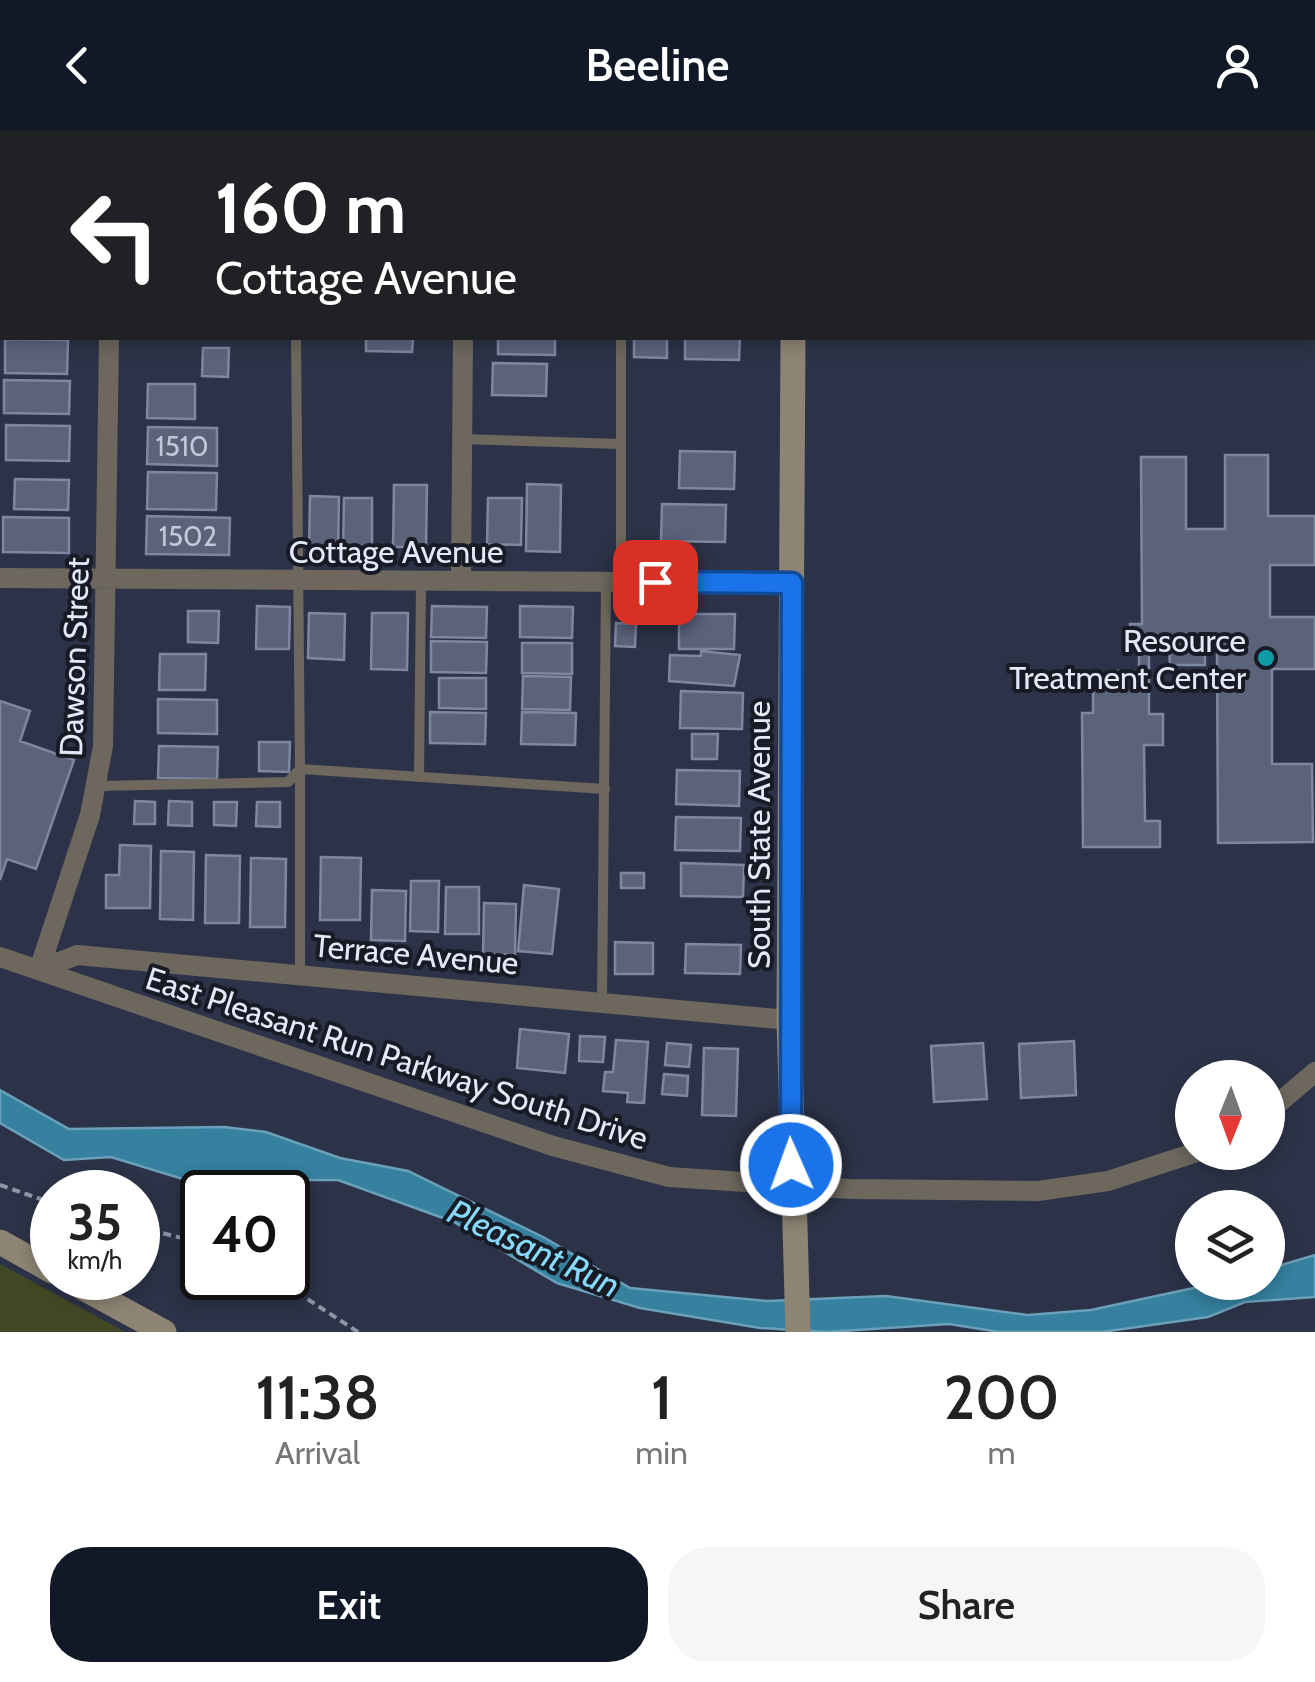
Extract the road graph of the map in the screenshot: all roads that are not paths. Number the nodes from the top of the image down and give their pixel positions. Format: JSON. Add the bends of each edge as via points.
{"nodes":[{"id":1,"x":110,"y":340,"type":"edge"},
{"id":2,"x":296,"y":340,"type":"edge"},
{"id":3,"x":463,"y":340,"type":"edge"},
{"id":4,"x":621,"y":340,"type":"edge"},
{"id":5,"x":793,"y":340,"type":"edge"},
{"id":6,"x":462,"y":439,"type":"junction"},
{"id":7,"x":621,"y":444,"type":"junction"},
{"id":8,"x":0,"y":578,"type":"edge"},
{"id":9,"x":108,"y":579,"type":"junction"},
{"id":10,"x":295,"y":580,"type":"junction"},
{"id":11,"x":421,"y":580,"type":"junction"},
{"id":12,"x":461,"y":580,"type":"junction"},
{"id":13,"x":614,"y":582,"type":"junction"},
{"id":14,"x":792,"y":583,"type":"junction"},
{"id":15,"x":300,"y":769,"type":"junction"},
{"id":16,"x":419,"y":776,"type":"junction"},
{"id":17,"x":97,"y":786,"type":"junction"},
{"id":18,"x":605,"y":789,"type":"junction"},
{"id":19,"x":0,"y":956,"type":"edge"},
{"id":20,"x":39,"y":970,"type":"junction"},
{"id":21,"x":300,"y":974,"type":"junction"},
{"id":22,"x":602,"y":1002,"type":"junction"},
{"id":23,"x":789,"y":1020,"type":"junction"},
{"id":24,"x":1315,"y":1072,"type":"edge"},
{"id":25,"x":1285,"y":1098,"type":"edge"},
{"id":26,"x":1175,"y":1159,"type":"edge"},
{"id":27,"x":792,"y":1185,"type":"junction"},
{"id":28,"x":0,"y":1242,"type":"edge"},
{"id":29,"x":30,"y":1259,"type":"edge"},
{"id":30,"x":105,"y":1300,"type":"edge"},
{"id":31,"x":164,"y":1332,"type":"edge"},
{"id":32,"x":798,"y":1332,"type":"edge"}],
"edges":[{"from":1,"to":9,"type":"street","name":"Dawson Street"},
{"from":2,"to":10,"type":"lane"},
{"from":3,"to":6,"type":"street"},
{"from":4,"to":7,"type":"lane"},
{"from":5,"to":14,"type":"street","name":"South State Avenue"},
{"from":6,"to":7,"type":"lane"},
{"from":6,"to":12,"type":"street"},
{"from":7,"to":13,"type":"lane"},
{"from":8,"to":9,"type":"street","name":"Cottage Avenue"},
{"from":9,"to":10,"type":"street","name":"Cottage Avenue"},
{"from":9,"to":17,"type":"street","name":"Dawson Street"},
{"from":10,"to":11,"type":"street","name":"Cottage Avenue"},
{"from":10,"to":15,"type":"lane"},
{"from":11,"to":12,"type":"street","name":"Cottage Avenue"},
{"from":11,"to":16,"type":"lane"},
{"from":12,"to":13,"type":"street","name":"Cottage Avenue"},
{"from":13,"to":14,"type":"street","name":"Cottage Avenue"},
{"from":13,"to":18,"type":"lane"},
{"from":14,"to":23,"type":"street","name":"South State Avenue"},
{"from":15,"to":16,"type":"lane"},
{"from":15,"to":17,"type":"lane","via":[[288,782]]},
{"from":15,"to":21,"type":"lane"},
{"from":16,"to":18,"type":"lane"},
{"from":17,"to":20,"type":"street","name":"Dawson Street"},
{"from":18,"to":22,"type":"lane"},
{"from":19,"to":20,"type":"street","name":"East Pleasant Run Parkway South Drive"},
{"from":20,"to":21,"type":"street","name":"Terrace Avenue","via":[[77,955]]},
{"from":20,"to":27,"type":"street","name":"East Pleasant Run Parkway South Drive","via":[[580,1155],[669,1177]]},
{"from":21,"to":22,"type":"street","name":"Terrace Avenue"},
{"from":22,"to":23,"type":"street","name":"Terrace Avenue"},
{"from":23,"to":27,"type":"street","name":"South State Avenue"},
{"from":24,"to":25,"type":"street"},
{"from":26,"to":27,"type":"street","name":"East Pleasant Run Parkway South Drive","via":[[1098,1184],[1038,1191]]},
{"from":27,"to":32,"type":"street","name":"South State Avenue"},
{"from":28,"to":29,"type":"street"},
{"from":30,"to":31,"type":"street"}]}
